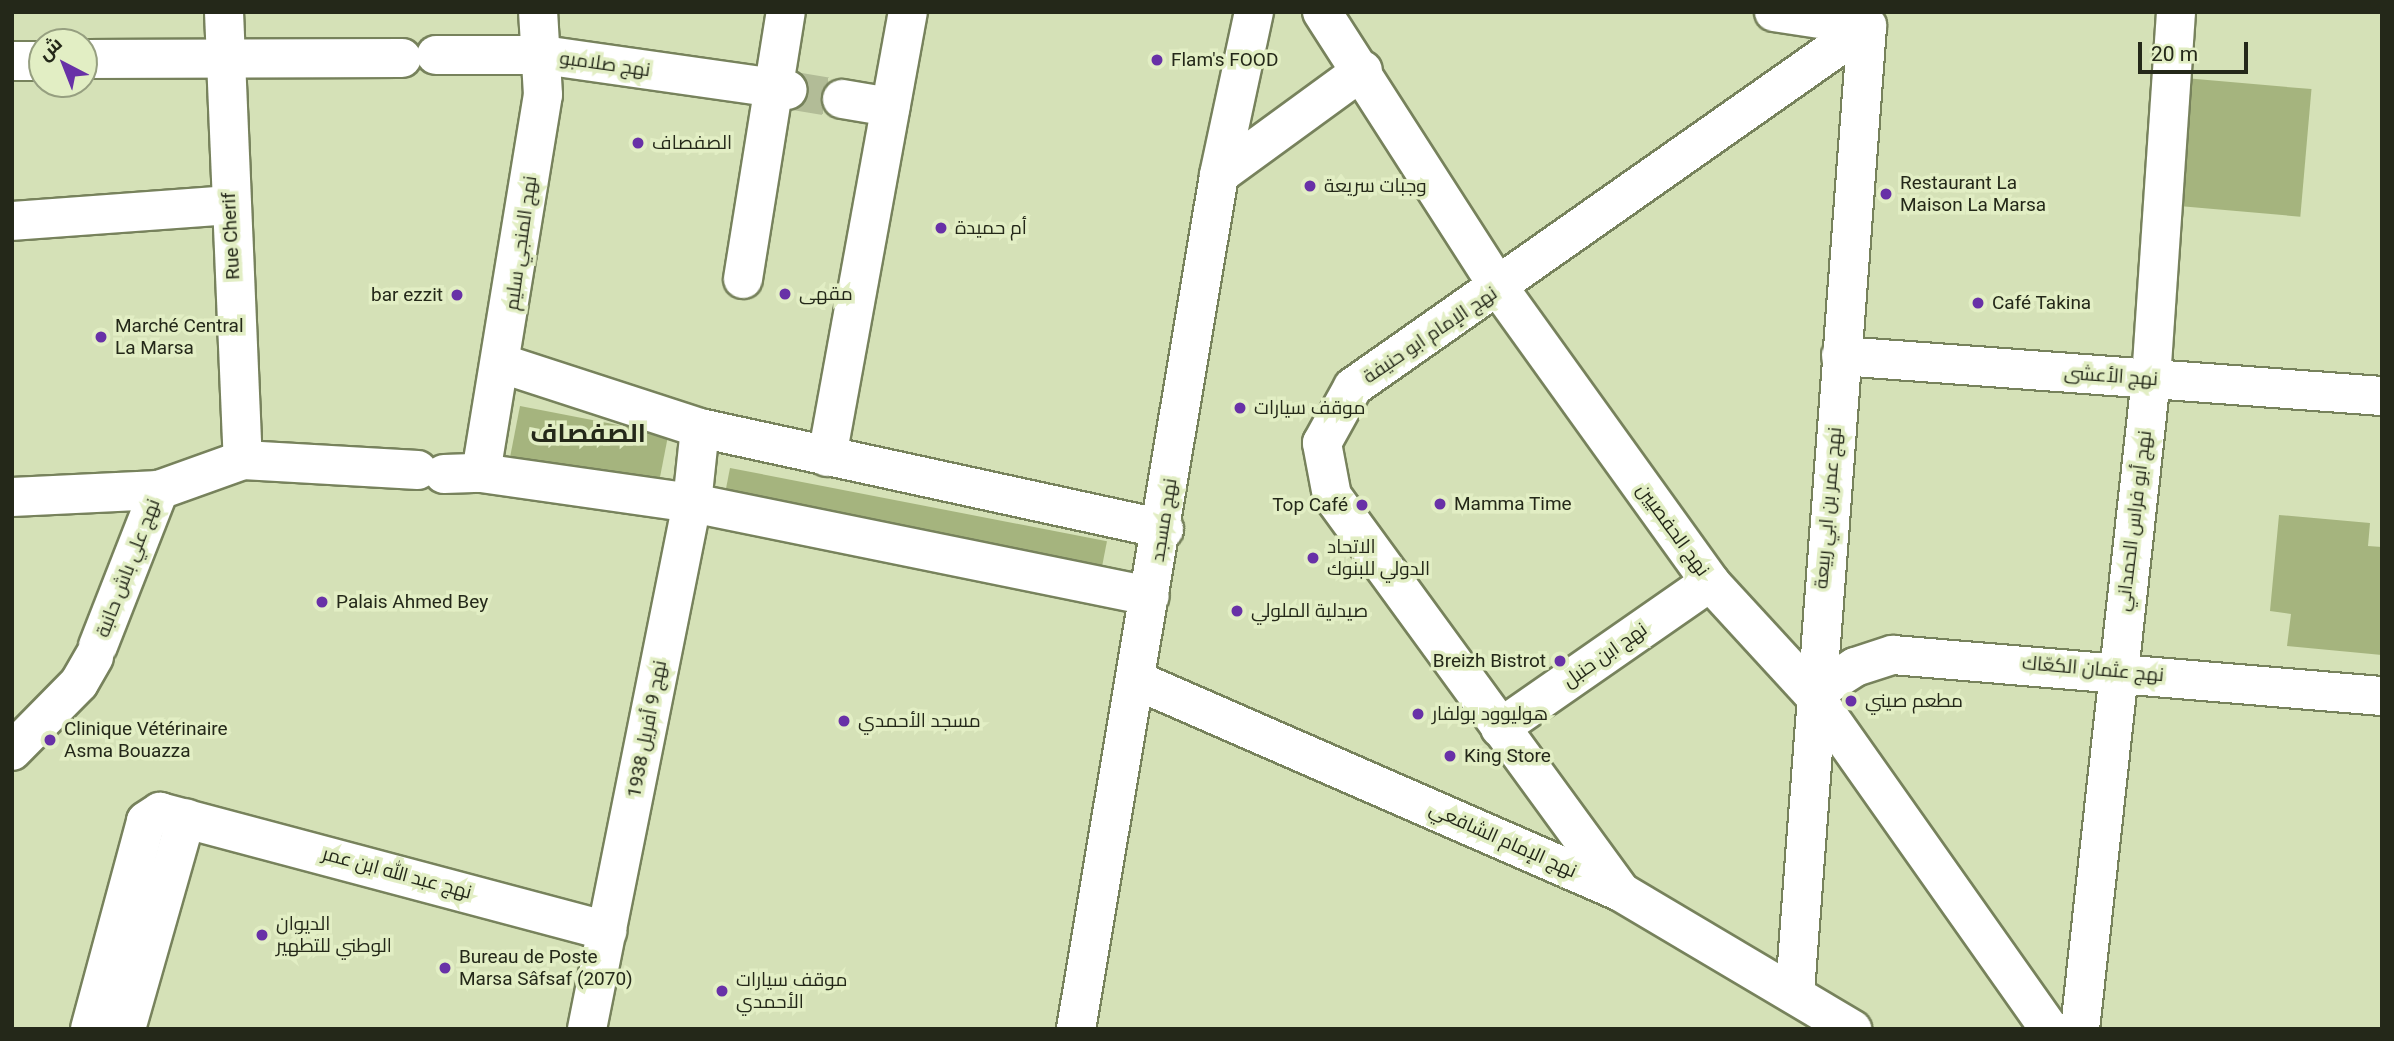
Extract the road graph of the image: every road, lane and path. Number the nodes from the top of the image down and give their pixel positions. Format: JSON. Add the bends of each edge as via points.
{"nodes":[{"id":1,"x":224,"y":12,"type":"edge"},
{"id":2,"x":538,"y":12,"type":"edge"},
{"id":3,"x":786,"y":12,"type":"edge"},
{"id":4,"x":908,"y":12,"type":"edge"},
{"id":5,"x":1254,"y":12,"type":"edge"},
{"id":6,"x":1322,"y":12,"type":"edge"},
{"id":7,"x":1774,"y":12,"type":"edge"},
{"id":8,"x":2176,"y":12,"type":"edge"},
{"id":9,"x":1867,"y":26,"type":"junction"},
{"id":10,"x":228,"y":55,"type":"junction"},
{"id":11,"x":543,"y":55,"type":"junction"},
{"id":12,"x":98,"y":59,"type":"edge"},
{"id":13,"x":1363,"y":69,"type":"junction"},
{"id":14,"x":781,"y":89,"type":"junction"},
{"id":15,"x":842,"y":99,"type":"tunnel mouth"},
{"id":16,"x":890,"y":107,"type":"junction"},
{"id":17,"x":1219,"y":176,"type":"junction"},
{"id":18,"x":229,"y":205,"type":"junction"},
{"id":19,"x":12,"y":221,"type":"edge"},
{"id":20,"x":743,"y":279,"type":"dead end"},
{"id":21,"x":1499,"y":288,"type":"junction"},
{"id":22,"x":1841,"y":356,"type":"junction"},
{"id":23,"x":503,"y":364,"type":"junction"},
{"id":24,"x":2151,"y":379,"type":"junction"},
{"id":25,"x":2382,"y":397,"type":"edge"},
{"id":26,"x":700,"y":428,"type":"junction"},
{"id":27,"x":827,"y":457,"type":"junction"},
{"id":28,"x":243,"y":460,"type":"junction"},
{"id":29,"x":448,"y":472,"type":"junction"},
{"id":30,"x":159,"y":490,"type":"junction"},
{"id":31,"x":12,"y":497,"type":"edge"},
{"id":32,"x":692,"y":503,"type":"junction"},
{"id":33,"x":1164,"y":529,"type":"junction"},
{"id":34,"x":1710,"y":582,"type":"junction"},
{"id":35,"x":1150,"y":596,"type":"junction"},
{"id":36,"x":2118,"y":670,"type":"junction"},
{"id":37,"x":1138,"y":681,"type":"junction"},
{"id":38,"x":1814,"y":694,"type":"junction"},
{"id":39,"x":2382,"y":696,"type":"edge"},
{"id":40,"x":1500,"y":728,"type":"junction"},
{"id":41,"x":12,"y":751,"type":"edge"},
{"id":42,"x":186,"y":818,"type":"junction"},
{"id":43,"x":1621,"y":892,"type":"junction"},
{"id":44,"x":607,"y":931,"type":"junction"},
{"id":45,"x":1795,"y":991,"type":"junction"},
{"id":46,"x":90,"y":1029,"type":"edge"},
{"id":47,"x":126,"y":1029,"type":"edge"},
{"id":48,"x":587,"y":1029,"type":"edge"},
{"id":49,"x":1076,"y":1029,"type":"edge"},
{"id":50,"x":1853,"y":1029,"type":"edge"},
{"id":51,"x":2049,"y":1029,"type":"edge"},
{"id":52,"x":2080,"y":1029,"type":"edge"}],
"edges":[{"from":1,"to":10,"type":"street","name":"Rue Cherif"},
{"from":2,"to":11,"type":"street","name":"نهج المنجي سليم"},
{"from":3,"to":14,"type":"street"},
{"from":4,"to":16,"type":"street"},
{"from":5,"to":17,"type":"street","name":"نهج مسجد"},
{"from":6,"to":13,"type":"street","name":"نهج الحفصيين"},
{"from":7,"to":9,"type":"street"},
{"from":8,"to":24,"type":"street","name":"نهج أبو فراس الحمداني"},
{"from":9,"to":21,"type":"street","name":"نهج الإمام ابو حنيفة"},
{"from":9,"to":22,"type":"street","name":"نهج عمر بن ابي ربيعة"},
{"from":10,"to":11,"type":"street","name":"نهج صلامبو"},
{"from":10,"to":12,"type":"street","name":"نهج صلامبو"},
{"from":10,"to":18,"type":"street","name":"Rue Cherif"},
{"from":11,"to":14,"type":"street","name":"نهج صلامبو"},
{"from":11,"to":23,"type":"street","name":"نهج المنجي سليم"},
{"from":13,"to":17,"type":"street"},
{"from":13,"to":21,"type":"street","name":"نهج الحفصيين"},
{"from":14,"to":20,"type":"street"},
{"from":15,"to":16,"type":"street"},
{"from":16,"to":27,"type":"street"},
{"from":17,"to":33,"type":"street","name":"نهج مسجد"},
{"from":18,"to":19,"type":"street"},
{"from":18,"to":28,"type":"street","name":"Rue Cherif"},
{"from":21,"to":34,"type":"street","name":"نهج الحفصيين"},
{"from":21,"to":40,"type":"street","name":"نهج الإمام ابو حنيفة","via":[[1353,387],[1322,443],[1332,496]]},
{"from":22,"to":24,"type":"street","name":"نهج الأعشى"},
{"from":22,"to":38,"type":"street","name":"نهج عمر بن ابي ربيعة"},
{"from":23,"to":26,"type":"street"},
{"from":23,"to":29,"type":"street","name":"نهج المنجي سليم"},
{"from":24,"to":25,"type":"street","name":"نهج الأعشى"},
{"from":24,"to":36,"type":"street","name":"نهج أبو فراس الحمداني"},
{"from":26,"to":27,"type":"street"},
{"from":26,"to":32,"type":"street","name":"نهج 9 أفريل 1938"},
{"from":27,"to":33,"type":"street"},
{"from":28,"to":29,"type":"street"},
{"from":28,"to":30,"type":"street"},
{"from":29,"to":32,"type":"street"},
{"from":30,"to":31,"type":"street"},
{"from":30,"to":41,"type":"street","name":"نهج علي باش حانبة","via":[[79,683]]},
{"from":32,"to":35,"type":"street"},
{"from":32,"to":44,"type":"street","name":"نهج 9 أفريل 1938"},
{"from":33,"to":35,"type":"street","name":"نهج مسجد"},
{"from":34,"to":38,"type":"street","name":"نهج الحفصيين"},
{"from":34,"to":40,"type":"street","name":"نهج ابن حنبل"},
{"from":35,"to":37,"type":"street","name":"نهج مسجد"},
{"from":36,"to":38,"type":"street","name":"نهج عثمان الكعّاك","via":[[1893,654],[1856,667]]},
{"from":36,"to":39,"type":"street","name":"نهج عثمان الكعّاك"},
{"from":36,"to":52,"type":"street","name":"نهج أبو فراس الحمداني"},
{"from":37,"to":43,"type":"street","name":"نهج الإمام الشافعي"},
{"from":37,"to":49,"type":"street","name":"نهج مسجد"},
{"from":38,"to":45,"type":"street","name":"نهج عمر بن ابي ربيعة"},
{"from":38,"to":51,"type":"street","name":"نهج الحفصيين"},
{"from":40,"to":43,"type":"street","name":"نهج الإمام ابو حنيفة"},
{"from":42,"to":44,"type":"street","name":"نهج عبد الله ابن عمر"},
{"from":42,"to":46,"type":"street","name":"نهج عبد الله ابن عمر","via":[[160,812],[146,821]]},
{"from":42,"to":47,"type":"street"},
{"from":43,"to":45,"type":"street","name":"نهج الإمام الشافعي"},
{"from":44,"to":48,"type":"street","name":"نهج 9 أفريل 1938"},
{"from":45,"to":50,"type":"street","name":"نهج الإمام الشافعي"}]}
